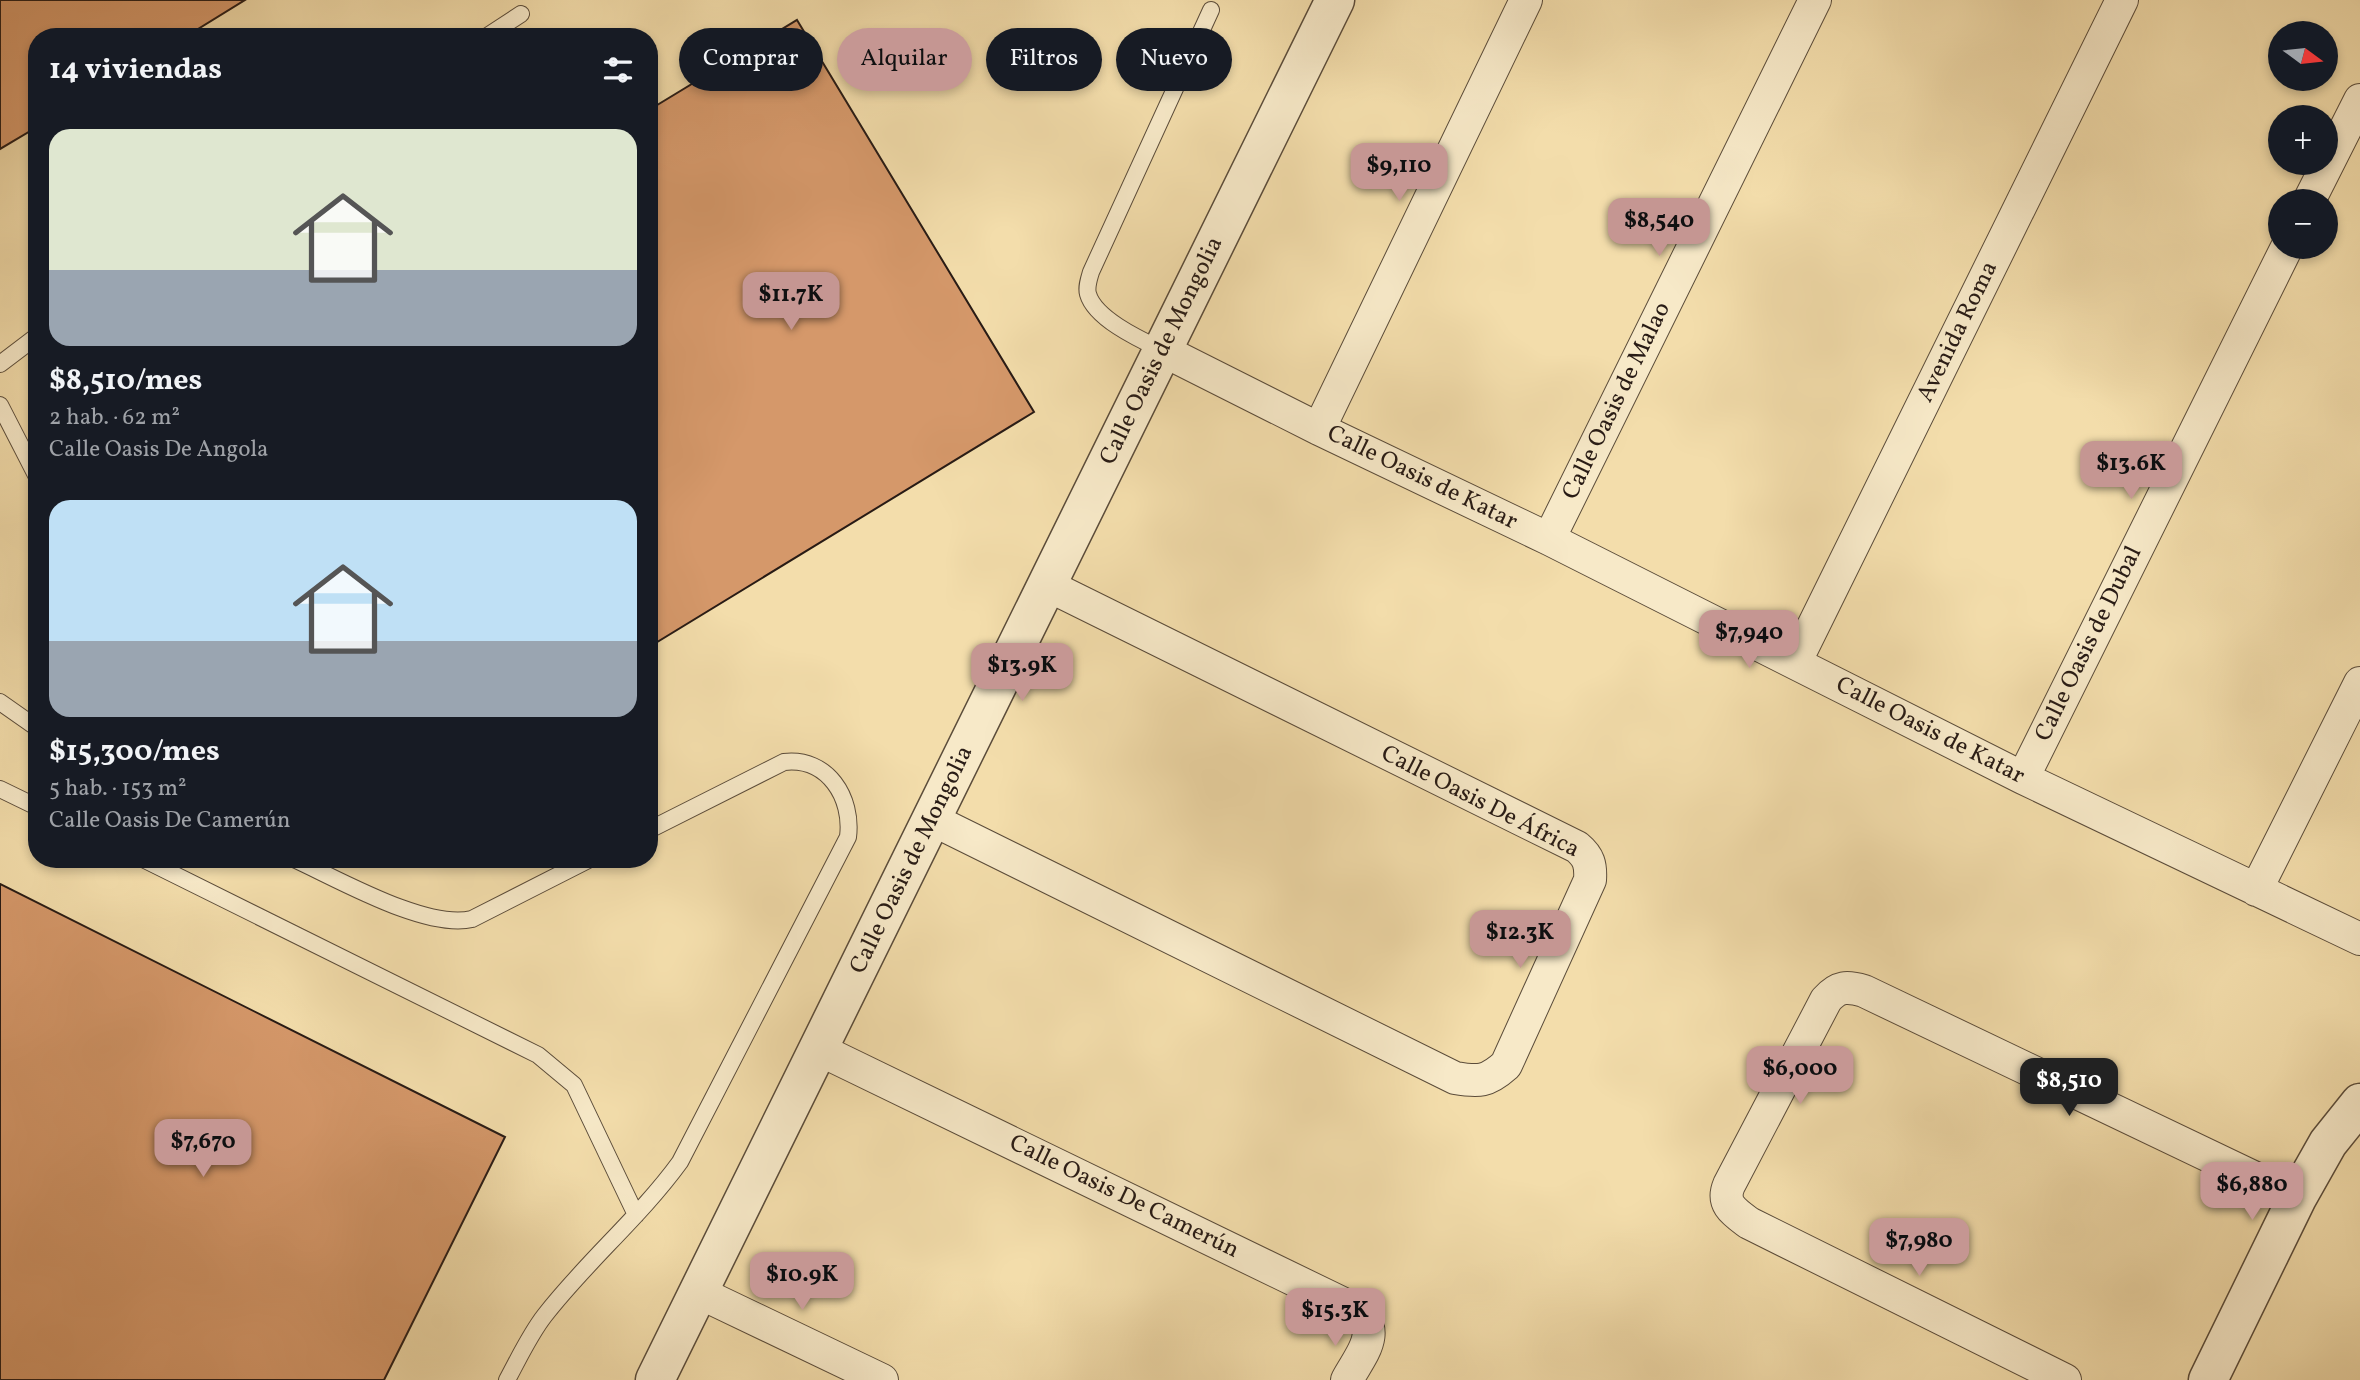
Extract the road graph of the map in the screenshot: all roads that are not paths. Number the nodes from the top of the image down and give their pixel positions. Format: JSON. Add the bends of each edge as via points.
{"nodes":[{"id":1,"x":1335,"y":0,"type":"edge"},
{"id":2,"x":1526,"y":0,"type":"edge"},
{"id":3,"x":1815,"y":0,"type":"edge"},
{"id":4,"x":2122,"y":0,"type":"edge"},
{"id":5,"x":1211,"y":10,"type":"dead end"},
{"id":6,"x":520,"y":14,"type":"dead end"},
{"id":7,"x":499,"y":28,"type":"edge"},
{"id":8,"x":2360,"y":100,"type":"edge"},
{"id":9,"x":2315,"y":189,"type":"edge"},
{"id":10,"x":2281,"y":259,"type":"edge"},
{"id":11,"x":28,"y":342,"type":"edge"},
{"id":12,"x":1162,"y":351,"type":"junction"},
{"id":13,"x":0,"y":364,"type":"edge"},
{"id":14,"x":0,"y":405,"type":"edge"},
{"id":15,"x":1319,"y":429,"type":"junction"},
{"id":16,"x":28,"y":459,"type":"edge"},
{"id":17,"x":1549,"y":539,"type":"junction"},
{"id":18,"x":1047,"y":585,"type":"junction"},
{"id":19,"x":1795,"y":663,"type":"junction"},
{"id":20,"x":2360,"y":683,"type":"edge"},
{"id":21,"x":0,"y":702,"type":"edge"},
{"id":22,"x":28,"y":722,"type":"edge"},
{"id":23,"x":2023,"y":778,"type":"junction"},
{"id":24,"x":0,"y":789,"type":"edge"},
{"id":25,"x":28,"y":803,"type":"edge"},
{"id":26,"x":931,"y":819,"type":"junction"},
{"id":27,"x":658,"y":826,"type":"edge"},
{"id":28,"x":161,"y":868,"type":"edge"},
{"id":29,"x":313,"y":868,"type":"edge"},
{"id":30,"x":572,"y":868,"type":"edge"},
{"id":31,"x":2256,"y":890,"type":"junction"},
{"id":32,"x":2360,"y":939,"type":"edge"},
{"id":33,"x":818,"y":1049,"type":"junction"},
{"id":34,"x":2360,"y":1103,"type":"edge"},
{"id":35,"x":2297,"y":1198,"type":"junction"},
{"id":36,"x":636,"y":1215,"type":"junction"},
{"id":37,"x":698,"y":1292,"type":"junction"},
{"id":38,"x":507,"y":1380,"type":"edge"},
{"id":39,"x":655,"y":1380,"type":"edge"},
{"id":40,"x":882,"y":1380,"type":"edge"},
{"id":41,"x":1347,"y":1380,"type":"edge"},
{"id":42,"x":2065,"y":1380,"type":"edge"},
{"id":43,"x":2209,"y":1380,"type":"edge"}],
"edges":[{"from":1,"to":12,"type":"street","name":"Calle Oasis de Mongolia"},
{"from":2,"to":15,"type":"street"},
{"from":3,"to":17,"type":"street","name":"Calle Oasis de Malao"},
{"from":4,"to":19,"type":"street","name":"Avenida Roma"},
{"from":5,"to":12,"type":"lane","via":[[1087,288],[1094,305],[1120,329]]},
{"from":6,"to":7,"type":"lane"},
{"from":8,"to":9,"type":"street"},
{"from":10,"to":23,"type":"street","name":"Calle Oasis de Dubal"},
{"from":11,"to":13,"type":"lane"},
{"from":12,"to":15,"type":"street","name":"Calle Oasis de Katar"},
{"from":12,"to":18,"type":"street","name":"Calle Oasis de Mongolia"},
{"from":14,"to":16,"type":"lane"},
{"from":15,"to":17,"type":"street","name":"Calle Oasis de Katar"},
{"from":17,"to":19,"type":"street","name":"Calle Oasis de Katar"},
{"from":18,"to":26,"type":"street","name":"Calle Oasis de Mongolia"},
{"from":18,"to":26,"type":"street","name":"Calle Oasis De África","via":[[1586,854],[1590,880],[1506,1065],[1484,1080],[1455,1078]]},
{"from":19,"to":23,"type":"street","name":"Calle Oasis de Katar"},
{"from":20,"to":31,"type":"street"},
{"from":21,"to":22,"type":"lane"},
{"from":23,"to":31,"type":"street","name":"Calle Oasis de Katar"},
{"from":24,"to":25,"type":"lane"},
{"from":26,"to":33,"type":"street","name":"Calle Oasis de Mongolia"},
{"from":27,"to":36,"type":"lane","via":[[793,761],[813,765],[834,784],[849,809],[850,823],[848,837],[687,1151]]},
{"from":28,"to":36,"type":"lane","via":[[538,1055],[574,1085]]},
{"from":29,"to":30,"type":"lane","via":[[402,909],[458,922]]},
{"from":31,"to":32,"type":"street","name":"Calle Oasis de Katar"},
{"from":33,"to":37,"type":"street","name":"Calle Oasis de Mongolia"},
{"from":33,"to":41,"type":"street","name":"Calle Oasis De Camerún","via":[[1352,1308],[1367,1322],[1370,1339]]},
{"from":34,"to":35,"type":"street","via":[[2328,1143]]},
{"from":35,"to":42,"type":"street","via":[[1864,991],[1845,987],[1833,992],[1728,1185],[1729,1207],[1749,1223]]},
{"from":35,"to":43,"type":"street"},
{"from":36,"to":38,"type":"lane","via":[[543,1318]]},
{"from":37,"to":39,"type":"street","name":"Calle Oasis de Mongolia"},
{"from":37,"to":40,"type":"street"}]}
